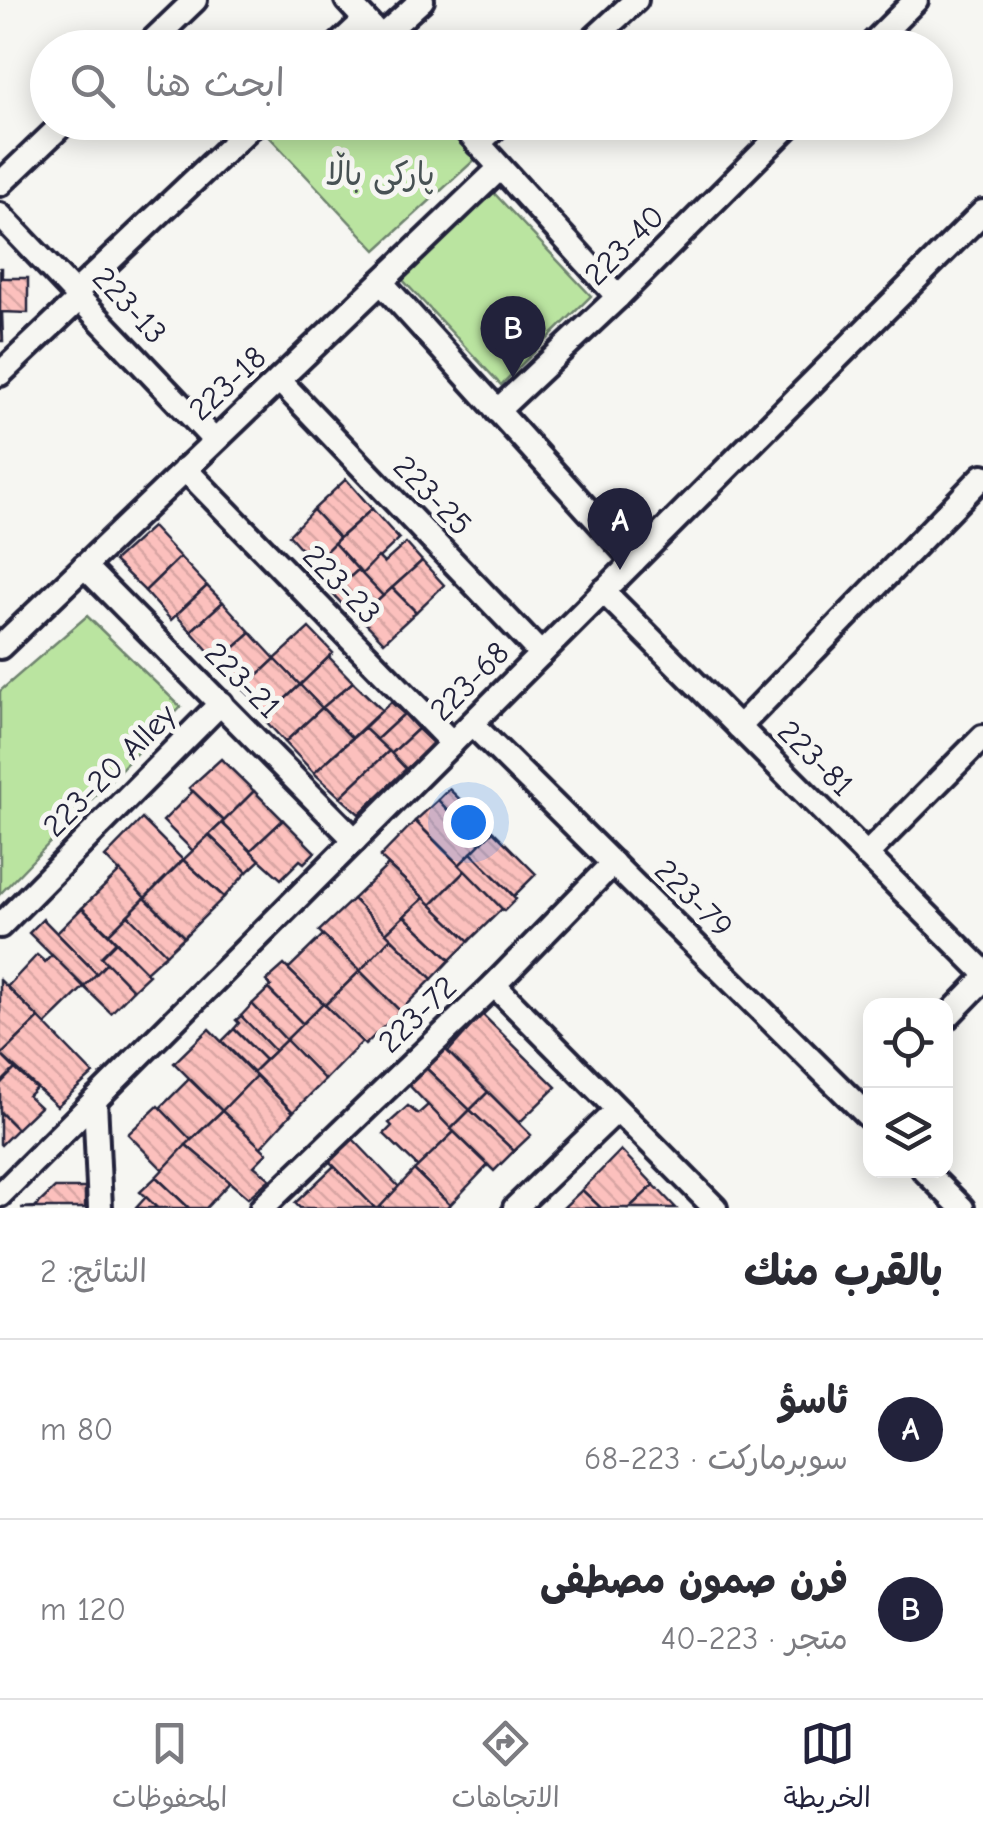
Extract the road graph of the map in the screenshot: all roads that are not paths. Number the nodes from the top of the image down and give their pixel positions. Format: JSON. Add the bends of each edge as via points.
{"nodes":[{"id":1,"x":195,"y":0,"type":"edge"},
{"id":2,"x":347,"y":0,"type":"edge"},
{"id":3,"x":422,"y":0,"type":"edge"},
{"id":4,"x":636,"y":0,"type":"edge"},
{"id":5,"x":916,"y":0,"type":"edge"},
{"id":6,"x":164,"y":30,"type":"edge"},
{"id":7,"x":374,"y":30,"type":"edge"},
{"id":8,"x":385,"y":30,"type":"edge"},
{"id":9,"x":604,"y":30,"type":"edge"},
{"id":10,"x":886,"y":30,"type":"edge"},
{"id":11,"x":46,"y":140,"type":"edge"},
{"id":12,"x":237,"y":140,"type":"edge"},
{"id":13,"x":475,"y":140,"type":"edge"},
{"id":14,"x":482,"y":140,"type":"edge"},
{"id":15,"x":775,"y":140,"type":"edge"},
{"id":16,"x":478,"y":144,"type":"junction"},
{"id":17,"x":500,"y":168,"type":"junction"},
{"id":18,"x":0,"y":184,"type":"edge"},
{"id":19,"x":983,"y":212,"type":"edge"},
{"id":20,"x":0,"y":215,"type":"edge"},
{"id":21,"x":381,"y":282,"type":"junction"},
{"id":22,"x":77,"y":296,"type":"junction"},
{"id":23,"x":618,"y":297,"type":"junction"},
{"id":24,"x":0,"y":374,"type":"edge"},
{"id":25,"x":279,"y":380,"type":"junction"},
{"id":26,"x":498,"y":411,"type":"junction"},
{"id":27,"x":214,"y":440,"type":"junction"},
{"id":28,"x":185,"y":470,"type":"junction"},
{"id":29,"x":983,"y":476,"type":"edge"},
{"id":30,"x":634,"y":561,"type":"junction"},
{"id":31,"x":84,"y":566,"type":"junction"},
{"id":32,"x":603,"y":592,"type":"junction"},
{"id":33,"x":0,"y":647,"type":"edge"},
{"id":34,"x":541,"y":654,"type":"junction"},
{"id":35,"x":221,"y":703,"type":"junction"},
{"id":36,"x":472,"y":724,"type":"junction"},
{"id":37,"x":739,"y":727,"type":"junction"},
{"id":38,"x":983,"y":737,"type":"edge"},
{"id":39,"x":452,"y":743,"type":"junction"},
{"id":40,"x":356,"y":840,"type":"junction"},
{"id":41,"x":866,"y":854,"type":"junction"},
{"id":42,"x":613,"y":863,"type":"junction"},
{"id":43,"x":0,"y":926,"type":"edge"},
{"id":44,"x":983,"y":971,"type":"edge"},
{"id":45,"x":983,"y":980,"type":"edge"},
{"id":46,"x":494,"y":985,"type":"junction"},
{"id":47,"x":953,"y":1011,"type":"edge"},
{"id":48,"x":94,"y":1100,"type":"junction"},
{"id":49,"x":863,"y":1102,"type":"edge"},
{"id":50,"x":616,"y":1110,"type":"junction"},
{"id":51,"x":932,"y":1178,"type":"edge"},
{"id":52,"x":0,"y":1195,"type":"edge"},
{"id":53,"x":100,"y":1208,"type":"edge"},
{"id":54,"x":262,"y":1208,"type":"edge"},
{"id":55,"x":515,"y":1208,"type":"edge"},
{"id":56,"x":715,"y":1208,"type":"edge"},
{"id":57,"x":962,"y":1208,"type":"edge"}],
"edges":[{"from":1,"to":6,"type":"street"},
{"from":2,"to":7,"type":"street"},
{"from":3,"to":8,"type":"street"},
{"from":4,"to":9,"type":"street"},
{"from":5,"to":10,"type":"street"},
{"from":11,"to":18,"type":"street"},
{"from":12,"to":22,"type":"street"},
{"from":13,"to":16,"type":"street"},
{"from":14,"to":16,"type":"street"},
{"from":15,"to":23,"type":"street","name":"223-40"},
{"from":16,"to":17,"type":"street"},
{"from":17,"to":21,"type":"street","name":"223-18"},
{"from":17,"to":23,"type":"street"},
{"from":19,"to":30,"type":"street","name":"223-68"},
{"from":20,"to":22,"type":"street","name":"223-13"},
{"from":21,"to":25,"type":"street","name":"223-18"},
{"from":21,"to":26,"type":"street"},
{"from":22,"to":24,"type":"street"},
{"from":22,"to":27,"type":"street","name":"223-13"},
{"from":23,"to":26,"type":"street","name":"223-40"},
{"from":25,"to":27,"type":"street","name":"223-18"},
{"from":25,"to":34,"type":"street","name":"223-25"},
{"from":26,"to":30,"type":"street"},
{"from":27,"to":28,"type":"street","name":"223-18"},
{"from":28,"to":31,"type":"street","name":"223-18"},
{"from":28,"to":39,"type":"street","name":"223-23"},
{"from":29,"to":37,"type":"street"},
{"from":30,"to":32,"type":"street","name":"223-68"},
{"from":31,"to":33,"type":"street","name":"223-18"},
{"from":31,"to":35,"type":"street","name":"223-21"},
{"from":32,"to":34,"type":"street","name":"223-68"},
{"from":32,"to":37,"type":"street","name":"223-81"},
{"from":34,"to":36,"type":"street","name":"223-68"},
{"from":35,"to":40,"type":"street","name":"223-21"},
{"from":35,"to":43,"type":"street","name":"223-20 Alley"},
{"from":36,"to":39,"type":"street","name":"223-68"},
{"from":36,"to":42,"type":"street","name":"223-79"},
{"from":37,"to":41,"type":"street","name":"223-81"},
{"from":38,"to":41,"type":"street"},
{"from":39,"to":40,"type":"street","name":"223-68"},
{"from":40,"to":48,"type":"street","name":"223-68"},
{"from":41,"to":44,"type":"street","name":"223-81"},
{"from":42,"to":46,"type":"street","name":"223-72"},
{"from":42,"to":49,"type":"street","name":"223-79"},
{"from":45,"to":47,"type":"street"},
{"from":46,"to":50,"type":"street"},
{"from":46,"to":54,"type":"street","name":"223-72"},
{"from":48,"to":52,"type":"street","name":"223-68"},
{"from":48,"to":53,"type":"street"},
{"from":50,"to":55,"type":"street"},
{"from":50,"to":56,"type":"street"},
{"from":51,"to":57,"type":"street"}]}
